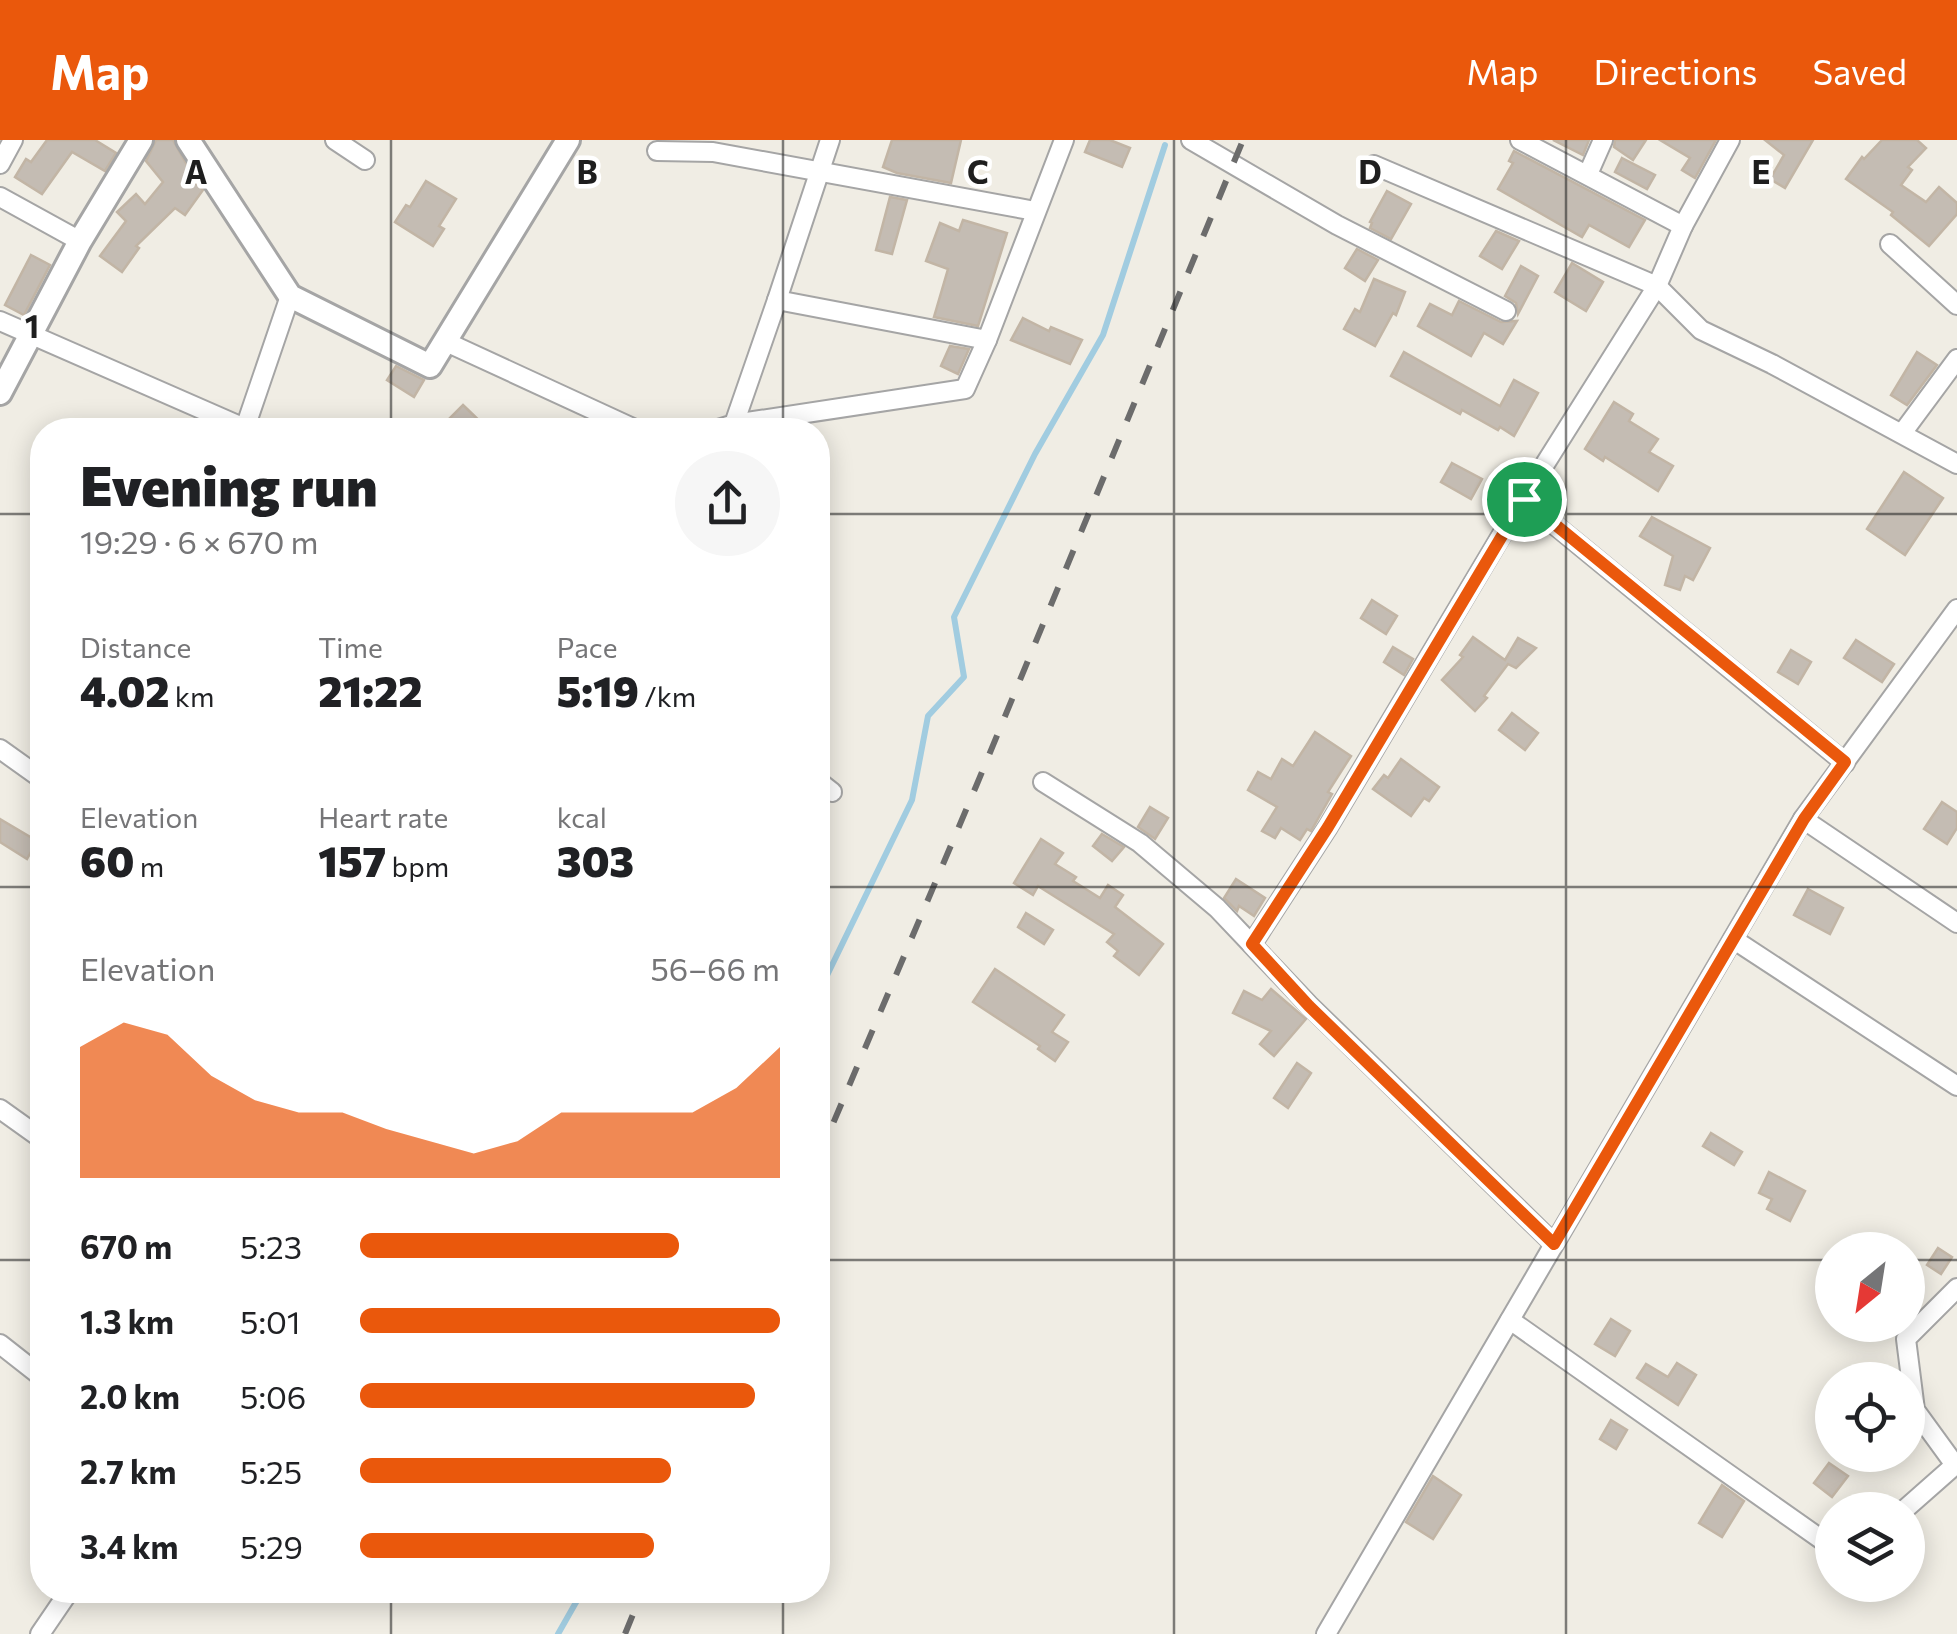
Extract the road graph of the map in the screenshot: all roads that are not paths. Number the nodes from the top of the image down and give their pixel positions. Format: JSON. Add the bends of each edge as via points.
{"nodes":[{"id":1,"x":13,"y":140,"type":"edge"},
{"id":2,"x":141,"y":140,"type":"edge"},
{"id":3,"x":188,"y":140,"type":"edge"},
{"id":4,"x":335,"y":140,"type":"edge"},
{"id":5,"x":568,"y":140,"type":"edge"},
{"id":6,"x":830,"y":140,"type":"edge"},
{"id":7,"x":1064,"y":140,"type":"edge"},
{"id":8,"x":1191,"y":140,"type":"edge"},
{"id":9,"x":1520,"y":140,"type":"edge"},
{"id":10,"x":1604,"y":140,"type":"edge"},
{"id":11,"x":1730,"y":140,"type":"edge"},
{"id":12,"x":657,"y":151,"type":"dead end"},
{"id":13,"x":365,"y":160,"type":"dead end"},
{"id":14,"x":0,"y":164,"type":"edge"},
{"id":15,"x":1374,"y":165,"type":"dead end"},
{"id":16,"x":820,"y":169,"type":"junction"},
{"id":17,"x":1588,"y":174,"type":"junction"},
{"id":18,"x":0,"y":198,"type":"edge"},
{"id":19,"x":1036,"y":211,"type":"junction"},
{"id":20,"x":1684,"y":226,"type":"junction"},
{"id":21,"x":80,"y":241,"type":"junction"},
{"id":22,"x":1890,"y":244,"type":"dead end"},
{"id":23,"x":1656,"y":286,"type":"junction"},
{"id":24,"x":290,"y":296,"type":"junction"},
{"id":25,"x":777,"y":300,"type":"junction"},
{"id":26,"x":1957,"y":305,"type":"edge"},
{"id":27,"x":1506,"y":311,"type":"dead end"},
{"id":28,"x":0,"y":321,"type":"edge"},
{"id":29,"x":30,"y":334,"type":"junction"},
{"id":30,"x":987,"y":340,"type":"junction"},
{"id":31,"x":444,"y":341,"type":"junction"},
{"id":32,"x":1957,"y":359,"type":"edge"},
{"id":33,"x":0,"y":393,"type":"edge"},
{"id":34,"x":222,"y":418,"type":"edge"},
{"id":35,"x":251,"y":418,"type":"edge"},
{"id":36,"x":611,"y":418,"type":"edge"},
{"id":37,"x":736,"y":418,"type":"edge"},
{"id":38,"x":774,"y":418,"type":"edge"},
{"id":39,"x":1903,"y":432,"type":"junction"},
{"id":40,"x":1957,"y":464,"type":"edge"},
{"id":41,"x":1524,"y":499,"type":"junction"},
{"id":42,"x":1957,"y":609,"type":"edge"},
{"id":43,"x":0,"y":750,"type":"edge"},
{"id":44,"x":1845,"y":762,"type":"junction"},
{"id":45,"x":30,"y":771,"type":"edge"},
{"id":46,"x":1043,"y":782,"type":"dead end"},
{"id":47,"x":1804,"y":819,"type":"junction"},
{"id":48,"x":1957,"y":923,"type":"edge"},
{"id":49,"x":1733,"y":939,"type":"junction"},
{"id":50,"x":1252,"y":944,"type":"junction"},
{"id":51,"x":1957,"y":1086,"type":"edge"},
{"id":52,"x":0,"y":1109,"type":"edge"},
{"id":53,"x":30,"y":1131,"type":"edge"},
{"id":54,"x":1554,"y":1244,"type":"junction"},
{"id":55,"x":1957,"y":1288,"type":"edge"},
{"id":56,"x":1510,"y":1320,"type":"junction"},
{"id":57,"x":0,"y":1344,"type":"edge"},
{"id":58,"x":30,"y":1368,"type":"edge"},
{"id":59,"x":1924,"y":1492,"type":"edge"},
{"id":60,"x":1815,"y":1536,"type":"edge"},
{"id":61,"x":61,"y":1603,"type":"edge"},
{"id":62,"x":40,"y":1634,"type":"edge"},
{"id":63,"x":1326,"y":1634,"type":"edge"}],
"edges":[{"from":1,"to":14,"type":"street"},
{"from":2,"to":21,"type":"street"},
{"from":3,"to":24,"type":"street"},
{"from":4,"to":13,"type":"street"},
{"from":5,"to":31,"type":"street"},
{"from":6,"to":16,"type":"street"},
{"from":7,"to":19,"type":"street"},
{"from":8,"to":27,"type":"street","via":[[1337,225]]},
{"from":9,"to":17,"type":"street"},
{"from":10,"to":17,"type":"street"},
{"from":11,"to":20,"type":"street"},
{"from":12,"to":16,"type":"street","via":[[713,152]]},
{"from":15,"to":23,"type":"street"},
{"from":16,"to":19,"type":"street"},
{"from":16,"to":25,"type":"street"},
{"from":17,"to":20,"type":"street"},
{"from":18,"to":21,"type":"street"},
{"from":19,"to":30,"type":"street"},
{"from":20,"to":23,"type":"street"},
{"from":21,"to":29,"type":"street"},
{"from":22,"to":26,"type":"street"},
{"from":23,"to":39,"type":"street","via":[[1701,330]]},
{"from":23,"to":41,"type":"street"},
{"from":24,"to":31,"type":"street","via":[[430,366]]},
{"from":24,"to":35,"type":"street"},
{"from":25,"to":30,"type":"street"},
{"from":25,"to":37,"type":"street"},
{"from":28,"to":29,"type":"street"},
{"from":29,"to":33,"type":"street"},
{"from":29,"to":34,"type":"street"},
{"from":30,"to":38,"type":"street","via":[[965,389]]},
{"from":31,"to":36,"type":"street"},
{"from":32,"to":39,"type":"street"},
{"from":39,"to":40,"type":"street"},
{"from":41,"to":44,"type":"street"},
{"from":41,"to":50,"type":"street"},
{"from":42,"to":44,"type":"street"},
{"from":43,"to":45,"type":"street"},
{"from":44,"to":47,"type":"street"},
{"from":46,"to":50,"type":"street","via":[[1140,843]]},
{"from":47,"to":48,"type":"street"},
{"from":47,"to":49,"type":"street"},
{"from":49,"to":51,"type":"street"},
{"from":49,"to":54,"type":"street"},
{"from":50,"to":54,"type":"street"},
{"from":52,"to":53,"type":"street"},
{"from":54,"to":56,"type":"street"},
{"from":55,"to":59,"type":"street","via":[[1906,1339],[1916,1410],[1955,1465]]},
{"from":56,"to":60,"type":"street"},
{"from":56,"to":63,"type":"street"},
{"from":57,"to":58,"type":"street"},
{"from":61,"to":62,"type":"street"}]}
